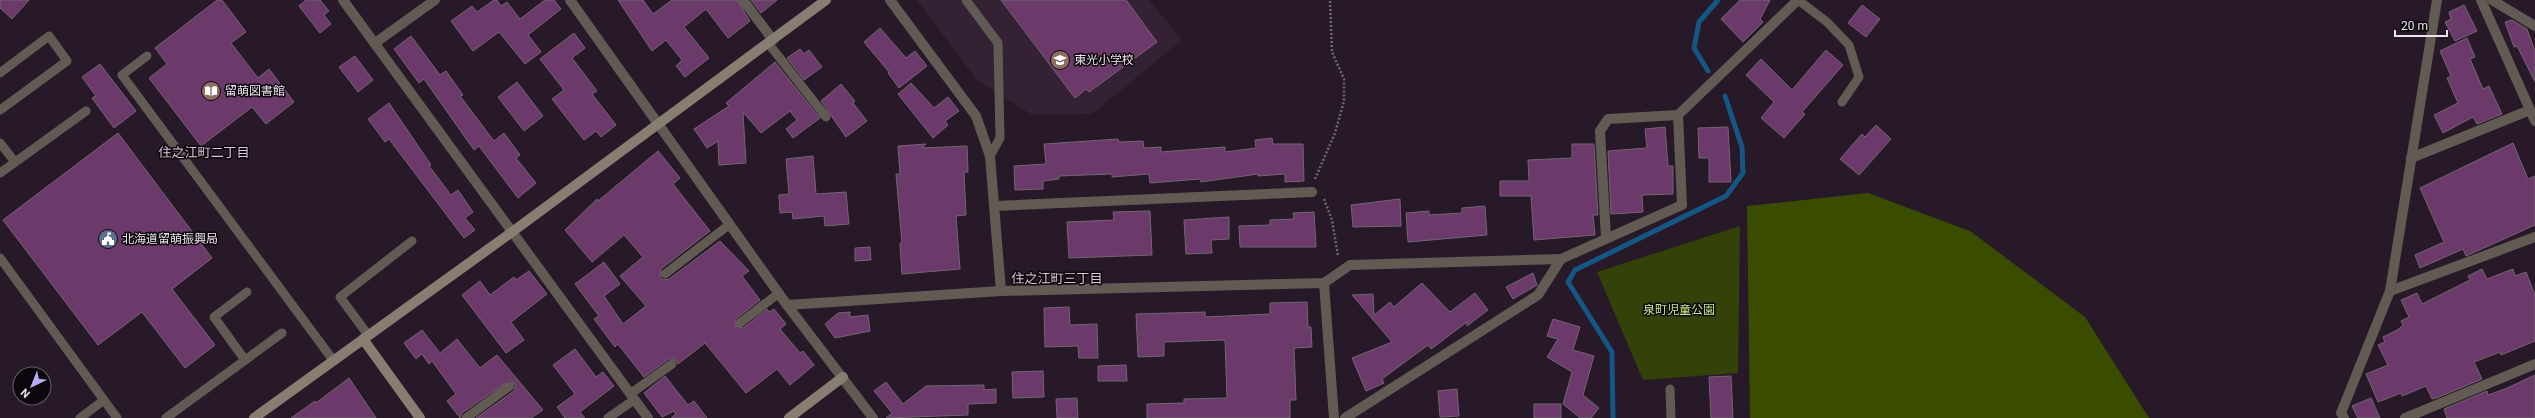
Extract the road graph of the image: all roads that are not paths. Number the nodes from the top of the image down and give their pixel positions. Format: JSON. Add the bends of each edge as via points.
{"nodes":[{"id":1,"x":343,"y":0,"type":"edge"},
{"id":2,"x":435,"y":0,"type":"edge"},
{"id":3,"x":570,"y":0,"type":"edge"},
{"id":4,"x":744,"y":0,"type":"edge"},
{"id":5,"x":826,"y":0,"type":"edge"},
{"id":6,"x":890,"y":0,"type":"edge"},
{"id":7,"x":966,"y":0,"type":"edge"},
{"id":8,"x":1798,"y":0,"type":"edge"},
{"id":9,"x":2437,"y":0,"type":"edge"},
{"id":10,"x":2481,"y":0,"type":"edge"},
{"id":11,"x":2492,"y":0,"type":"edge"},
{"id":12,"x":423,"y":3,"type":"edge"},
{"id":13,"x":2535,"y":26,"type":"edge"},
{"id":14,"x":771,"y":41,"type":"junction"},
{"id":15,"x":375,"y":43,"type":"junction"},
{"id":16,"x":147,"y":56,"type":"dead end"},
{"id":17,"x":0,"y":73,"type":"edge"},
{"id":18,"x":1842,"y":102,"type":"dead end"},
{"id":19,"x":0,"y":110,"type":"edge"},
{"id":20,"x":2530,"y":110,"type":"junction"},
{"id":21,"x":86,"y":111,"type":"dead end"},
{"id":22,"x":1678,"y":116,"type":"junction"},
{"id":23,"x":826,"y":117,"type":"dead end"},
{"id":24,"x":2535,"y":121,"type":"edge"},
{"id":25,"x":659,"y":123,"type":"junction"},
{"id":26,"x":0,"y":143,"type":"edge"},
{"id":27,"x":990,"y":156,"type":"junction"},
{"id":28,"x":2411,"y":158,"type":"junction"},
{"id":29,"x":15,"y":162,"type":"junction"},
{"id":30,"x":0,"y":173,"type":"edge"},
{"id":31,"x":1312,"y":192,"type":"road end"},
{"id":32,"x":994,"y":206,"type":"junction"},
{"id":33,"x":730,"y":224,"type":"junction"},
{"id":34,"x":512,"y":232,"type":"junction"},
{"id":35,"x":2535,"y":237,"type":"edge"},
{"id":36,"x":1606,"y":238,"type":"junction"},
{"id":37,"x":412,"y":240,"type":"dead end"},
{"id":38,"x":0,"y":258,"type":"edge"},
{"id":39,"x":1560,"y":259,"type":"junction"},
{"id":40,"x":665,"y":274,"type":"dead end"},
{"id":41,"x":1324,"y":283,"type":"junction"},
{"id":42,"x":1001,"y":290,"type":"junction"},
{"id":43,"x":2390,"y":291,"type":"junction"},
{"id":44,"x":247,"y":292,"type":"dead end"},
{"id":45,"x":779,"y":293,"type":"junction"},
{"id":46,"x":787,"y":305,"type":"junction"},
{"id":47,"x":740,"y":323,"type":"dead end"},
{"id":48,"x":282,"y":333,"type":"dead end"},
{"id":49,"x":365,"y":337,"type":"junction"},
{"id":50,"x":245,"y":360,"type":"junction"},
{"id":51,"x":333,"y":360,"type":"junction"},
{"id":52,"x":672,"y":364,"type":"dead end"},
{"id":53,"x":2535,"y":364,"type":"edge"},
{"id":54,"x":843,"y":377,"type":"junction"},
{"id":55,"x":510,"y":386,"type":"dead end"},
{"id":56,"x":1670,"y":389,"type":"dead end"},
{"id":57,"x":632,"y":397,"type":"junction"},
{"id":58,"x":104,"y":400,"type":"junction"},
{"id":59,"x":80,"y":418,"type":"edge"},
{"id":60,"x":117,"y":418,"type":"edge"},
{"id":61,"x":166,"y":418,"type":"edge"},
{"id":62,"x":254,"y":418,"type":"edge"},
{"id":63,"x":420,"y":418,"type":"edge"},
{"id":64,"x":466,"y":418,"type":"edge"},
{"id":65,"x":608,"y":418,"type":"edge"},
{"id":66,"x":648,"y":418,"type":"edge"},
{"id":67,"x":789,"y":418,"type":"edge"},
{"id":68,"x":873,"y":418,"type":"edge"},
{"id":69,"x":1334,"y":418,"type":"edge"},
{"id":70,"x":1345,"y":418,"type":"edge"},
{"id":71,"x":1671,"y":418,"type":"edge"},
{"id":72,"x":2344,"y":418,"type":"edge"},
{"id":73,"x":2405,"y":418,"type":"edge"}],
"edges":[{"from":1,"to":15,"type":"street"},
{"from":2,"to":12,"type":"street"},
{"from":3,"to":25,"type":"street"},
{"from":4,"to":14,"type":"street"},
{"from":5,"to":14,"type":"street"},
{"from":6,"to":27,"type":"street","via":[[976,116]]},
{"from":7,"to":27,"type":"lane","via":[[998,43],[1000,138]]},
{"from":8,"to":18,"type":"lane","via":[[1827,22],[1849,45],[1859,77]]},
{"from":8,"to":22,"type":"street"},
{"from":9,"to":28,"type":"street"},
{"from":10,"to":20,"type":"street"},
{"from":11,"to":13,"type":"street"},
{"from":12,"to":15,"type":"street"},
{"from":14,"to":23,"type":"lane"},
{"from":14,"to":25,"type":"street"},
{"from":15,"to":34,"type":"street"},
{"from":16,"to":51,"type":"lane","via":[[122,75]]},
{"from":17,"to":19,"type":"lane","via":[[49,36],[67,61]]},
{"from":20,"to":24,"type":"street"},
{"from":20,"to":28,"type":"street"},
{"from":21,"to":29,"type":"lane"},
{"from":22,"to":36,"type":"street","via":[[1682,205]]},
{"from":22,"to":36,"type":"street","via":[[1608,119],[1600,131]]},
{"from":25,"to":33,"type":"street"},
{"from":25,"to":34,"type":"street"},
{"from":26,"to":29,"type":"lane"},
{"from":27,"to":32,"type":"street"},
{"from":28,"to":43,"type":"street"},
{"from":29,"to":30,"type":"lane"},
{"from":31,"to":32,"type":"street"},
{"from":32,"to":42,"type":"street"},
{"from":33,"to":40,"type":"lane"},
{"from":33,"to":45,"type":"street"},
{"from":34,"to":49,"type":"street"},
{"from":34,"to":57,"type":"street"},
{"from":35,"to":43,"type":"street"},
{"from":36,"to":39,"type":"street"},
{"from":37,"to":49,"type":"lane","via":[[340,296]]},
{"from":38,"to":58,"type":"lane"},
{"from":39,"to":41,"type":"street","via":[[1350,265]]},
{"from":39,"to":70,"type":"street","via":[[1538,295]]},
{"from":41,"to":42,"type":"street"},
{"from":41,"to":69,"type":"street"},
{"from":42,"to":46,"type":"street"},
{"from":43,"to":72,"type":"street","via":[[2341,412]]},
{"from":44,"to":50,"type":"lane","via":[[214,317]]},
{"from":45,"to":46,"type":"street"},
{"from":45,"to":47,"type":"lane"},
{"from":46,"to":54,"type":"street"},
{"from":48,"to":50,"type":"lane"},
{"from":49,"to":51,"type":"street"},
{"from":49,"to":63,"type":"street"},
{"from":50,"to":61,"type":"lane"},
{"from":51,"to":62,"type":"street"},
{"from":52,"to":57,"type":"lane"},
{"from":53,"to":73,"type":"street"},
{"from":54,"to":67,"type":"street"},
{"from":54,"to":68,"type":"street"},
{"from":55,"to":64,"type":"lane"},
{"from":56,"to":71,"type":"lane"},
{"from":57,"to":65,"type":"lane"},
{"from":57,"to":66,"type":"street"},
{"from":58,"to":59,"type":"lane"},
{"from":58,"to":60,"type":"lane"}]}
